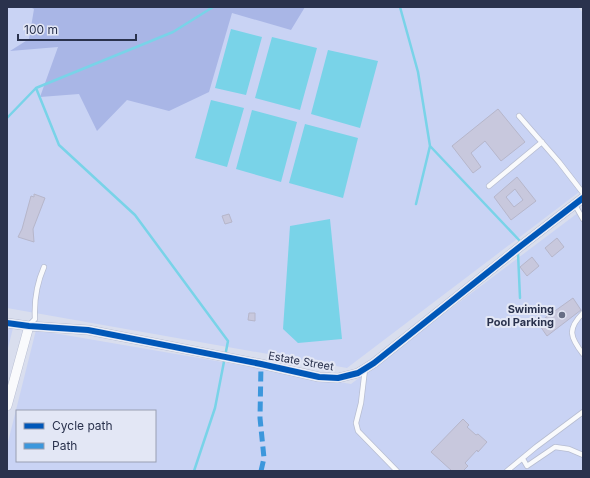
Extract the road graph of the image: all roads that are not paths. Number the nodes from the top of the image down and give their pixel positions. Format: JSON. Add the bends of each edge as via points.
{"nodes":[{"id":1,"x":519,"y":116,"type":"dead end"},
{"id":2,"x":542,"y":142,"type":"junction"},
{"id":3,"x":489,"y":186,"type":"dead end"},
{"id":4,"x":583,"y":194,"type":"edge"},
{"id":5,"x":583,"y":198,"type":"edge"},
{"id":6,"x":575,"y":205,"type":"junction"},
{"id":7,"x":583,"y":219,"type":"edge"},
{"id":8,"x":44,"y":267,"type":"dead end"},
{"id":9,"x":583,"y":313,"type":"edge"},
{"id":10,"x":7,"y":323,"type":"edge"},
{"id":11,"x":29,"y":326,"type":"junction"},
{"id":12,"x":583,"y":354,"type":"edge"},
{"id":13,"x":365,"y":369,"type":"junction"},
{"id":14,"x":9,"y":393,"type":"edge"},
{"id":15,"x":7,"y":406,"type":"edge"},
{"id":16,"x":583,"y":412,"type":"edge"},
{"id":17,"x":583,"y":455,"type":"edge"},
{"id":18,"x":523,"y":459,"type":"junction"},
{"id":19,"x":397,"y":471,"type":"edge"},
{"id":20,"x":508,"y":471,"type":"edge"}],
"edges":[{"from":1,"to":2,"type":"lane"},
{"from":2,"to":3,"type":"lane"},
{"from":2,"to":4,"type":"lane"},
{"from":5,"to":6,"type":"street","name":"Estate Street"},
{"from":6,"to":7,"type":"lane"},
{"from":6,"to":13,"type":"street","name":"Estate Street"},
{"from":8,"to":11,"type":"lane","via":[[38,285],[35,319]]},
{"from":9,"to":12,"type":"lane","via":[[572,327],[572,335]]},
{"from":10,"to":11,"type":"street","name":"Estate Street"},
{"from":11,"to":13,"type":"street","name":"Estate Street","via":[[88,330],[319,377],[338,378]]},
{"from":11,"to":14,"type":"street"},
{"from":13,"to":19,"type":"lane","via":[[356,422],[358,431]]},
{"from":14,"to":15,"type":"street"},
{"from":16,"to":18,"type":"lane"},
{"from":17,"to":18,"type":"lane","via":[[555,447],[527,466]]},
{"from":18,"to":20,"type":"lane"}]}
